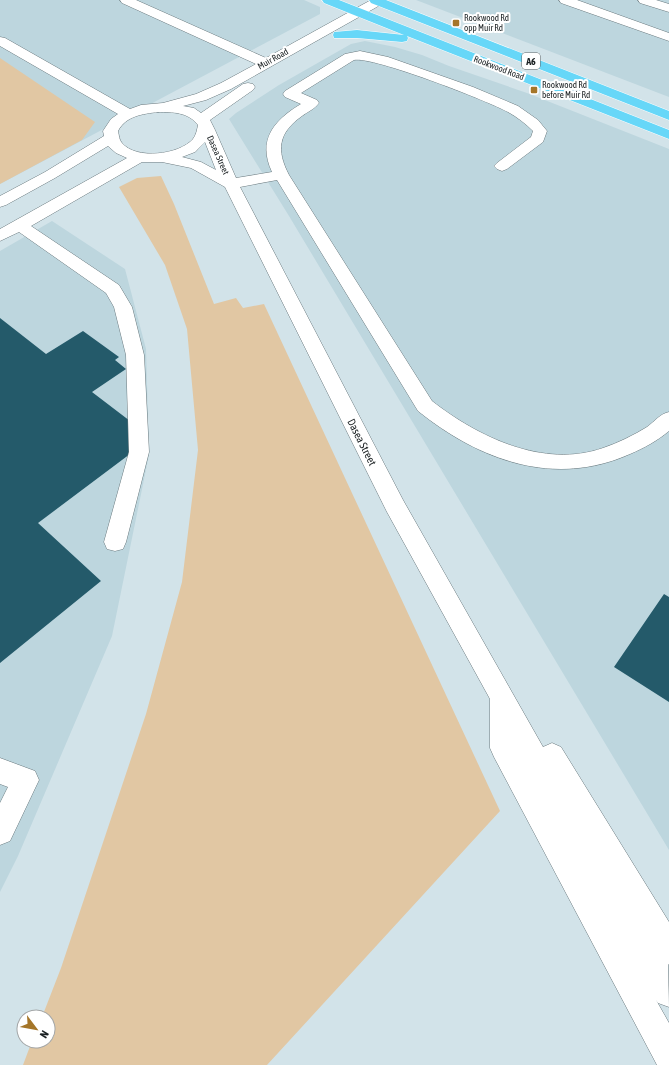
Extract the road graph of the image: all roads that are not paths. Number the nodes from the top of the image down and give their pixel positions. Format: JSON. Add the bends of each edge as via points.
{"nodes":[{"id":1,"x":126,"y":0,"type":"edge"},
{"id":2,"x":328,"y":0,"type":"edge"},
{"id":3,"x":565,"y":0,"type":"edge"},
{"id":4,"x":644,"y":0,"type":"edge"},
{"id":5,"x":377,"y":1,"type":"edge"},
{"id":6,"x":392,"y":7,"type":"junction"},
{"id":7,"x":669,"y":8,"type":"edge"},
{"id":8,"x":358,"y":12,"type":"junction"},
{"id":9,"x":372,"y":18,"type":"junction"},
{"id":10,"x":340,"y":36,"type":"junction"},
{"id":11,"x":669,"y":37,"type":"edge"},
{"id":12,"x":425,"y":39,"type":"junction"},
{"id":13,"x":0,"y":40,"type":"edge"},
{"id":14,"x":265,"y":63,"type":"junction"},
{"id":15,"x":164,"y":106,"type":"junction"},
{"id":16,"x":129,"y":114,"type":"junction"},
{"id":17,"x":669,"y":116,"type":"edge"},
{"id":18,"x":203,"y":122,"type":"junction"},
{"id":19,"x":669,"y":135,"type":"edge"},
{"id":20,"x":105,"y":142,"type":"junction"},
{"id":21,"x":139,"y":157,"type":"junction"},
{"id":22,"x":159,"y":158,"type":"junction"},
{"id":23,"x":502,"y":166,"type":"dead end"},
{"id":24,"x":281,"y":175,"type":"junction"},
{"id":25,"x":231,"y":184,"type":"junction"},
{"id":26,"x":0,"y":202,"type":"edge"},
{"id":27,"x":19,"y":226,"type":"junction"},
{"id":28,"x":0,"y":236,"type":"edge"},
{"id":29,"x":669,"y":419,"type":"edge"},
{"id":30,"x":115,"y":542,"type":"dead end"},
{"id":31,"x":502,"y":696,"type":"junction"},
{"id":32,"x":0,"y":771,"type":"edge"},
{"id":33,"x":0,"y":831,"type":"edge"},
{"id":34,"x":669,"y":950,"type":"edge"},
{"id":35,"x":669,"y":992,"type":"edge"},
{"id":36,"x":669,"y":1055,"type":"edge"}],
"edges":[{"from":1,"to":14,"type":"street"},
{"from":2,"to":8,"type":"highway","name":"Rookwood Road","number":"A6"},
{"from":3,"to":11,"type":"street"},
{"from":4,"to":7,"type":"street"},
{"from":5,"to":6,"type":"highway","name":"Rookwood Road","number":"A6"},
{"from":5,"to":8,"type":"street","name":"Muir Road"},
{"from":6,"to":9,"type":"street","name":"Muir Road"},
{"from":6,"to":17,"type":"highway","name":"Rookwood Road","number":"A6"},
{"from":8,"to":9,"type":"highway","name":"Rookwood Road","number":"A6"},
{"from":8,"to":14,"type":"street","name":"Muir Road"},
{"from":9,"to":10,"type":"street","name":"Muir Road"},
{"from":9,"to":12,"type":"highway","name":"Rookwood Road","number":"A6"},
{"from":10,"to":12,"type":"highway","via":[[364,34]]},
{"from":10,"to":18,"type":"street","name":"Muir Road","via":[[236,94]]},
{"from":12,"to":19,"type":"highway","name":"Rookwood Road","number":"A6"},
{"from":13,"to":16,"type":"street"},
{"from":14,"to":15,"type":"street","name":"Muir Road","via":[[201,97]]},
{"from":15,"to":16,"type":"street","name":"Muir Road"},
{"from":15,"to":18,"type":"street","via":[[196,114]]},
{"from":16,"to":20,"type":"street","via":[[114,125]]},
{"from":18,"to":22,"type":"street","via":[[205,133],[199,142],[175,155]]},
{"from":18,"to":25,"type":"street","name":"Dasea Street"},
{"from":20,"to":21,"type":"street"},
{"from":20,"to":26,"type":"street"},
{"from":21,"to":22,"type":"street"},
{"from":21,"to":27,"type":"street"},
{"from":22,"to":25,"type":"street","name":"Dasea Street","via":[[196,165]]},
{"from":23,"to":24,"type":"street","via":[[538,139],[540,131],[532,123],[513,109],[468,90],[383,60],[360,55],[350,57],[290,94],[312,103],[289,118],[274,141],[273,155]]},
{"from":24,"to":25,"type":"street"},
{"from":24,"to":29,"type":"street","via":[[425,406],[464,435],[515,455],[544,461],[578,461],[606,456],[631,445]]},
{"from":25,"to":31,"type":"street","name":"Dasea Street","via":[[394,506]]},
{"from":27,"to":28,"type":"street"},
{"from":27,"to":30,"type":"street","via":[[112,289],[123,307],[135,355],[139,452]]},
{"from":31,"to":34,"type":"street","via":[[535,729]]},
{"from":31,"to":35,"type":"street","via":[[661,982]]},
{"from":31,"to":36,"type":"street","via":[[503,748]]},
{"from":32,"to":33,"type":"street","via":[[26,780]]}]}
